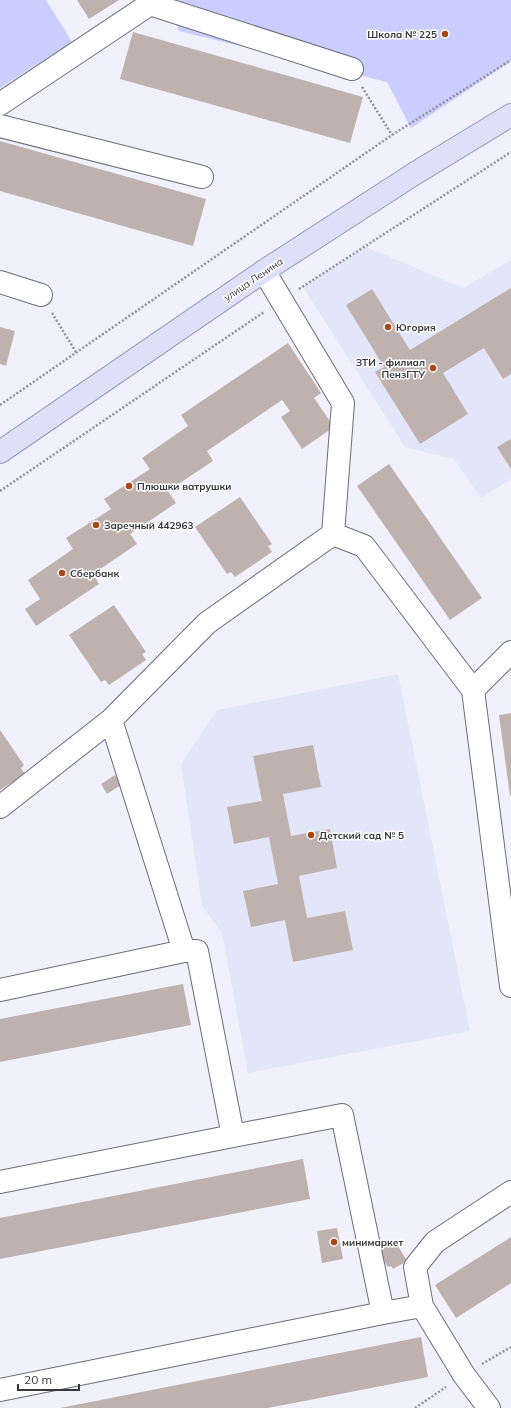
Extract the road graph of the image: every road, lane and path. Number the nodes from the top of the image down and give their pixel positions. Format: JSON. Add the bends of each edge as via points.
{"nodes":[{"id":1,"x":149,"y":2,"type":"edge"},
{"id":2,"x":511,"y":60,"type":"edge"},
{"id":3,"x":352,"y":69,"type":"joint"},
{"id":4,"x":0,"y":104,"type":"edge"},
{"id":5,"x":511,"y":115,"type":"edge"},
{"id":6,"x":0,"y":126,"type":"edge"},
{"id":7,"x":392,"y":135,"type":"junction"},
{"id":8,"x":511,"y":152,"type":"edge"},
{"id":9,"x":202,"y":177,"type":"dead end"},
{"id":10,"x":264,"y":271,"type":"junction"},
{"id":11,"x":0,"y":282,"type":"edge"},
{"id":12,"x":41,"y":295,"type":"joint"},
{"id":13,"x":282,"y":300,"type":"junction"},
{"id":14,"x":76,"y":352,"type":"junction"},
{"id":15,"x":0,"y":405,"type":"edge"},
{"id":16,"x":0,"y":452,"type":"edge"},
{"id":17,"x":0,"y":491,"type":"edge"},
{"id":18,"x":333,"y":534,"type":"junction"},
{"id":19,"x":511,"y":652,"type":"edge"},
{"id":20,"x":473,"y":690,"type":"junction"},
{"id":21,"x":110,"y":720,"type":"junction"},
{"id":22,"x":0,"y":807,"type":"edge"},
{"id":23,"x":509,"y":950,"type":"edge"},
{"id":24,"x":184,"y":951,"type":"junction"},
{"id":25,"x":511,"y":986,"type":"edge"},
{"id":26,"x":0,"y":990,"type":"edge"},
{"id":27,"x":233,"y":1136,"type":"junction"},
{"id":28,"x":0,"y":1182,"type":"edge"},
{"id":29,"x":511,"y":1192,"type":"edge"},
{"id":30,"x":422,"y":1306,"type":"junction"},
{"id":31,"x":383,"y":1313,"type":"junction"},
{"id":32,"x":0,"y":1390,"type":"edge"},
{"id":33,"x":489,"y":1408,"type":"edge"}],
"edges":[{"from":1,"to":3,"type":"lane"},
{"from":1,"to":4,"type":"lane"},
{"from":2,"to":7,"type":"path"},
{"from":3,"to":7,"type":"path"},
{"from":5,"to":10,"type":"main road","name":"улица Ленина"},
{"from":6,"to":9,"type":"lane"},
{"from":7,"to":14,"type":"path"},
{"from":8,"to":13,"type":"path"},
{"from":10,"to":13,"type":"lane"},
{"from":10,"to":16,"type":"main road","name":"улица Ленина"},
{"from":11,"to":12,"type":"lane"},
{"from":12,"to":14,"type":"path"},
{"from":13,"to":17,"type":"path"},
{"from":13,"to":18,"type":"lane","via":[[343,403]]},
{"from":14,"to":15,"type":"path"},
{"from":18,"to":20,"type":"lane","via":[[364,546]]},
{"from":18,"to":21,"type":"lane","via":[[207,624]]},
{"from":19,"to":20,"type":"lane"},
{"from":20,"to":23,"type":"lane"},
{"from":21,"to":22,"type":"lane"},
{"from":21,"to":24,"type":"lane"},
{"from":23,"to":25,"type":"lane"},
{"from":24,"to":26,"type":"lane"},
{"from":24,"to":27,"type":"lane","via":[[197,951]]},
{"from":27,"to":28,"type":"lane"},
{"from":27,"to":31,"type":"lane","via":[[342,1115]]},
{"from":29,"to":30,"type":"lane","via":[[435,1242],[415,1267]]},
{"from":30,"to":31,"type":"lane"},
{"from":30,"to":33,"type":"lane","via":[[464,1375]]},
{"from":31,"to":32,"type":"lane"}]}
